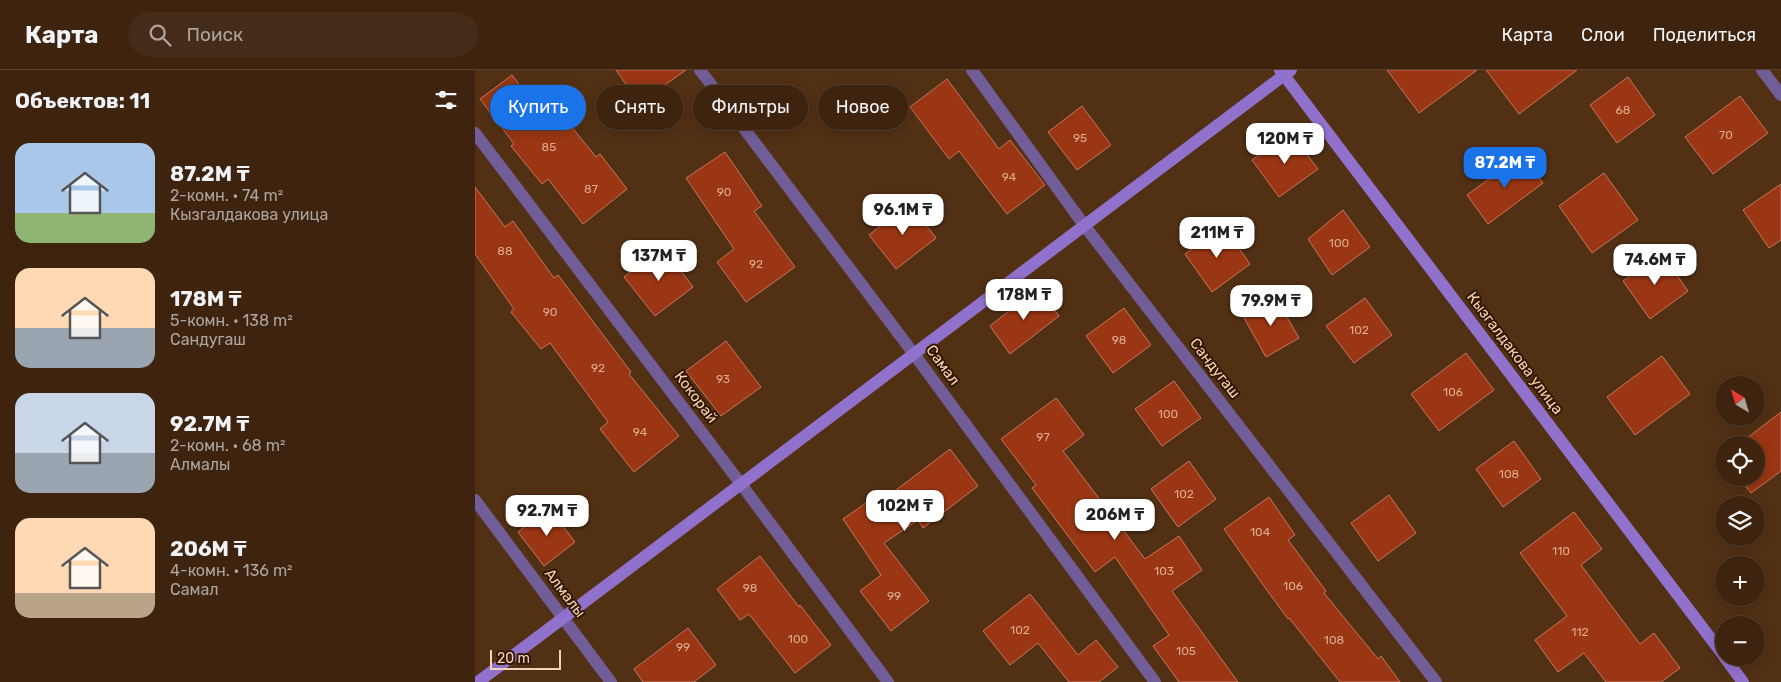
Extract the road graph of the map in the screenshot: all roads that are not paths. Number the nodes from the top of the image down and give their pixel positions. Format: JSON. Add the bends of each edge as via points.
{"nodes":[{"id":1,"x":700,"y":70,"type":"edge"},
{"id":2,"x":972,"y":70,"type":"edge"},
{"id":3,"x":1762,"y":70,"type":"edge"},
{"id":4,"x":1285,"y":72,"type":"edge"},
{"id":5,"x":1781,"y":96,"type":"edge"},
{"id":6,"x":475,"y":133,"type":"edge"},
{"id":7,"x":1084,"y":225,"type":"junction"},
{"id":8,"x":914,"y":354,"type":"junction"},
{"id":9,"x":741,"y":484,"type":"junction"},
{"id":10,"x":475,"y":500,"type":"edge"},
{"id":11,"x":563,"y":618,"type":"junction"},
{"id":12,"x":1715,"y":645,"type":"edge"},
{"id":13,"x":1731,"y":666,"type":"edge"},
{"id":14,"x":478,"y":682,"type":"edge"},
{"id":15,"x":611,"y":682,"type":"edge"},
{"id":16,"x":888,"y":682,"type":"edge"},
{"id":17,"x":1155,"y":682,"type":"edge"},
{"id":18,"x":1436,"y":682,"type":"edge"},
{"id":19,"x":1743,"y":682,"type":"edge"}],
"edges":[{"from":1,"to":8,"type":"street","name":"Самал"},
{"from":2,"to":7,"type":"street","name":"Сандугаш"},
{"from":3,"to":5,"type":"street"},
{"from":4,"to":7,"type":"street"},
{"from":4,"to":12,"type":"street","name":"Кызгалдакова улица"},
{"from":6,"to":9,"type":"street","name":"Кокорай"},
{"from":7,"to":8,"type":"street"},
{"from":7,"to":18,"type":"street","name":"Сандугаш"},
{"from":8,"to":9,"type":"street"},
{"from":8,"to":17,"type":"street","name":"Самал"},
{"from":9,"to":11,"type":"street"},
{"from":9,"to":16,"type":"street","name":"Кокорай"},
{"from":10,"to":11,"type":"street","name":"Алмалы"},
{"from":11,"to":14,"type":"street"},
{"from":11,"to":15,"type":"street","name":"Алмалы"},
{"from":13,"to":19,"type":"street","name":"Кызгалдакова улица"}]}
